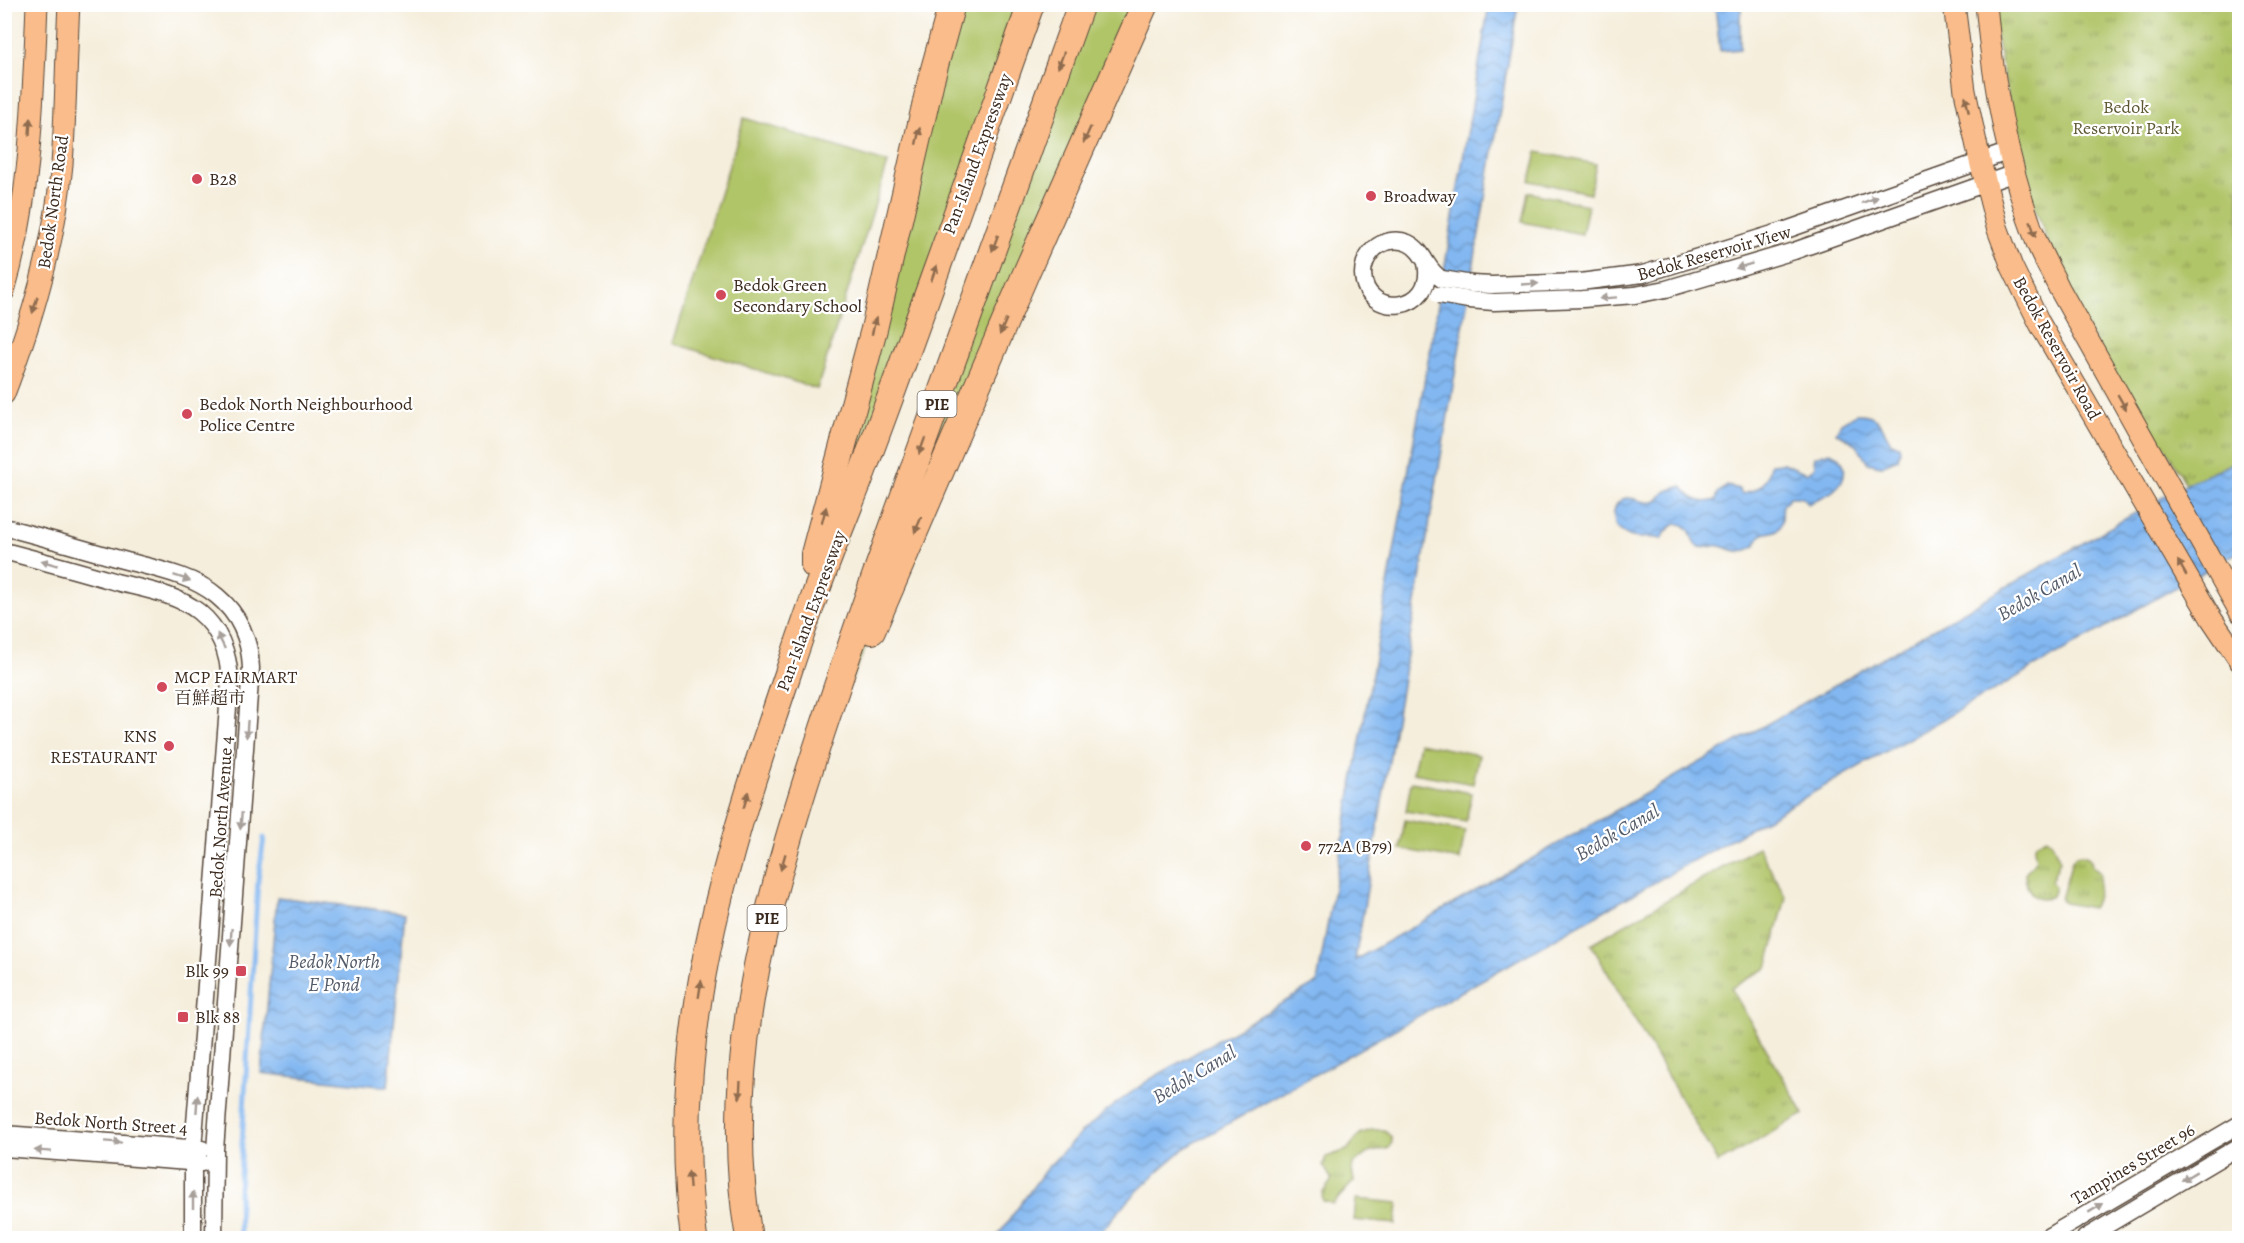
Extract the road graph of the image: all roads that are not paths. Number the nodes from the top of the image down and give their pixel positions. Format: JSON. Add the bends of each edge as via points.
{"nodes":[{"id":1,"x":37,"y":4,"type":"edge"},
{"id":2,"x":69,"y":4,"type":"edge"},
{"id":3,"x":952,"y":4,"type":"edge"},
{"id":4,"x":1031,"y":4,"type":"edge"},
{"id":5,"x":1081,"y":4,"type":"edge"},
{"id":6,"x":1145,"y":4,"type":"edge"},
{"id":7,"x":1954,"y":4,"type":"edge"},
{"id":8,"x":1986,"y":4,"type":"edge"},
{"id":9,"x":2010,"y":151,"type":"junction"},
{"id":10,"x":1980,"y":161,"type":"junction"},
{"id":11,"x":2015,"y":173,"type":"junction"},
{"id":12,"x":1985,"y":183,"type":"junction"},
{"id":13,"x":1426,"y":263,"type":"junction"},
{"id":14,"x":1441,"y":287,"type":"junction"},
{"id":15,"x":4,"y":291,"type":"edge"},
{"id":16,"x":1470,"y":292,"type":"junction"},
{"id":17,"x":1412,"y":301,"type":"junction"},
{"id":18,"x":14,"y":339,"type":"edge"},
{"id":19,"x":4,"y":394,"type":"edge"},
{"id":20,"x":4,"y":527,"type":"edge"},
{"id":21,"x":4,"y":550,"type":"edge"},
{"id":22,"x":816,"y":593,"type":"junction"},
{"id":23,"x":2237,"y":608,"type":"edge"},
{"id":24,"x":2240,"y":661,"type":"edge"},
{"id":25,"x":798,"y":805,"type":"junction"},
{"id":26,"x":2240,"y":1124,"type":"edge"},
{"id":27,"x":4,"y":1134,"type":"edge"},
{"id":28,"x":2240,"y":1146,"type":"edge"},
{"id":29,"x":4,"y":1148,"type":"edge"},
{"id":30,"x":193,"y":1156,"type":"junction"},
{"id":31,"x":215,"y":1157,"type":"junction"},
{"id":32,"x":193,"y":1239,"type":"edge"},
{"id":33,"x":214,"y":1239,"type":"edge"},
{"id":34,"x":694,"y":1239,"type":"edge"},
{"id":35,"x":749,"y":1239,"type":"edge"},
{"id":36,"x":2046,"y":1239,"type":"edge"},
{"id":37,"x":2085,"y":1239,"type":"edge"}],
"edges":[{"from":15,"to":1,"type":"main road","name":"Bedok North Road","one_way":true,"via":[[20,231],[26,185]]},
{"from":2,"to":18,"type":"main road","name":"Bedok North Road","one_way":true,"via":[[62,165],[41,285]]},
{"from":22,"to":3,"type":"highway","one_way":true,"via":[[814,554],[874,329]]},
{"from":22,"to":4,"type":"highway","name":"Pan-Island Expressway","number":"PIE","one_way":true},
{"from":5,"to":25,"type":"highway","number":"PIE","one_way":true,"via":[[880,563]]},
{"from":6,"to":25,"type":"highway","one_way":true},
{"from":10,"to":7,"type":"main road","name":"Bedok Reservoir Road","one_way":true,"via":[[1965,91]]},
{"from":8,"to":9,"type":"main road","name":"Bedok Reservoir Road","via":[[1995,84]]},
{"from":9,"to":10,"type":"street","name":"Bedok Reservoir View"},
{"from":9,"to":11,"type":"main road","name":"Bedok Reservoir Road"},
{"from":10,"to":12,"type":"main road","name":"Bedok Reservoir Road"},
{"from":16,"to":10,"type":"street","name":"Bedok Reservoir View","one_way":true,"via":[[1492,285],[1580,282],[1643,274],[1786,230]]},
{"from":11,"to":12,"type":"street","name":"Bedok Reservoir View"},
{"from":11,"to":23,"type":"main road","name":"Bedok Reservoir Road","one_way":true,"via":[[2037,243],[2059,288]]},
{"from":12,"to":16,"type":"street","name":"Bedok Reservoir View","one_way":true,"via":[[1794,251],[1656,291],[1624,297],[1494,302]]},
{"from":24,"to":12,"type":"main road","name":"Bedok Reservoir Road","one_way":true,"via":[[2040,324],[2012,267]]},
{"from":13,"to":14,"type":"street","name":"Bedok Reservoir View"},
{"from":13,"to":17,"type":"street","via":[[1426,283]]},
{"from":13,"to":17,"type":"street","name":"Bedok Reservoir View","via":[[1411,245],[1393,241],[1375,248],[1365,263],[1365,282],[1375,298],[1392,305]]},
{"from":14,"to":16,"type":"street","name":"Bedok Reservoir View","bridge":true},
{"from":14,"to":17,"type":"street","name":"Bedok Reservoir View"},
{"from":18,"to":19,"type":"main road","name":"Bedok North Road"},
{"from":20,"to":31,"type":"street","name":"Bedok North Avenue 4","one_way":true,"via":[[199,584],[230,609],[246,637],[251,668]]},
{"from":30,"to":21,"type":"street","name":"Bedok North Avenue 4","one_way":true,"via":[[230,682],[227,655],[207,620],[186,604]]},
{"from":34,"to":22,"type":"highway","name":"Pan-Island Expressway","number":"PIE","one_way":true,"via":[[688,1103],[706,954],[746,796]]},
{"from":25,"to":35,"type":"highway","number":"PIE","one_way":true,"via":[[758,956],[745,1032],[740,1135]]},
{"from":36,"to":26,"type":"street","name":"Tampines Street 96","one_way":true},
{"from":27,"to":30,"type":"street","name":"Bedok North Street 4","one_way":true},
{"from":28,"to":37,"type":"street","one_way":true},
{"from":30,"to":29,"type":"street","name":"Bedok North Street 4","one_way":true},
{"from":30,"to":31,"type":"street","name":"Bedok North Street 4"},
{"from":32,"to":30,"type":"street","name":"Bedok North Avenue 4","one_way":true},
{"from":31,"to":33,"type":"street","name":"Bedok North Avenue 4"}]}
